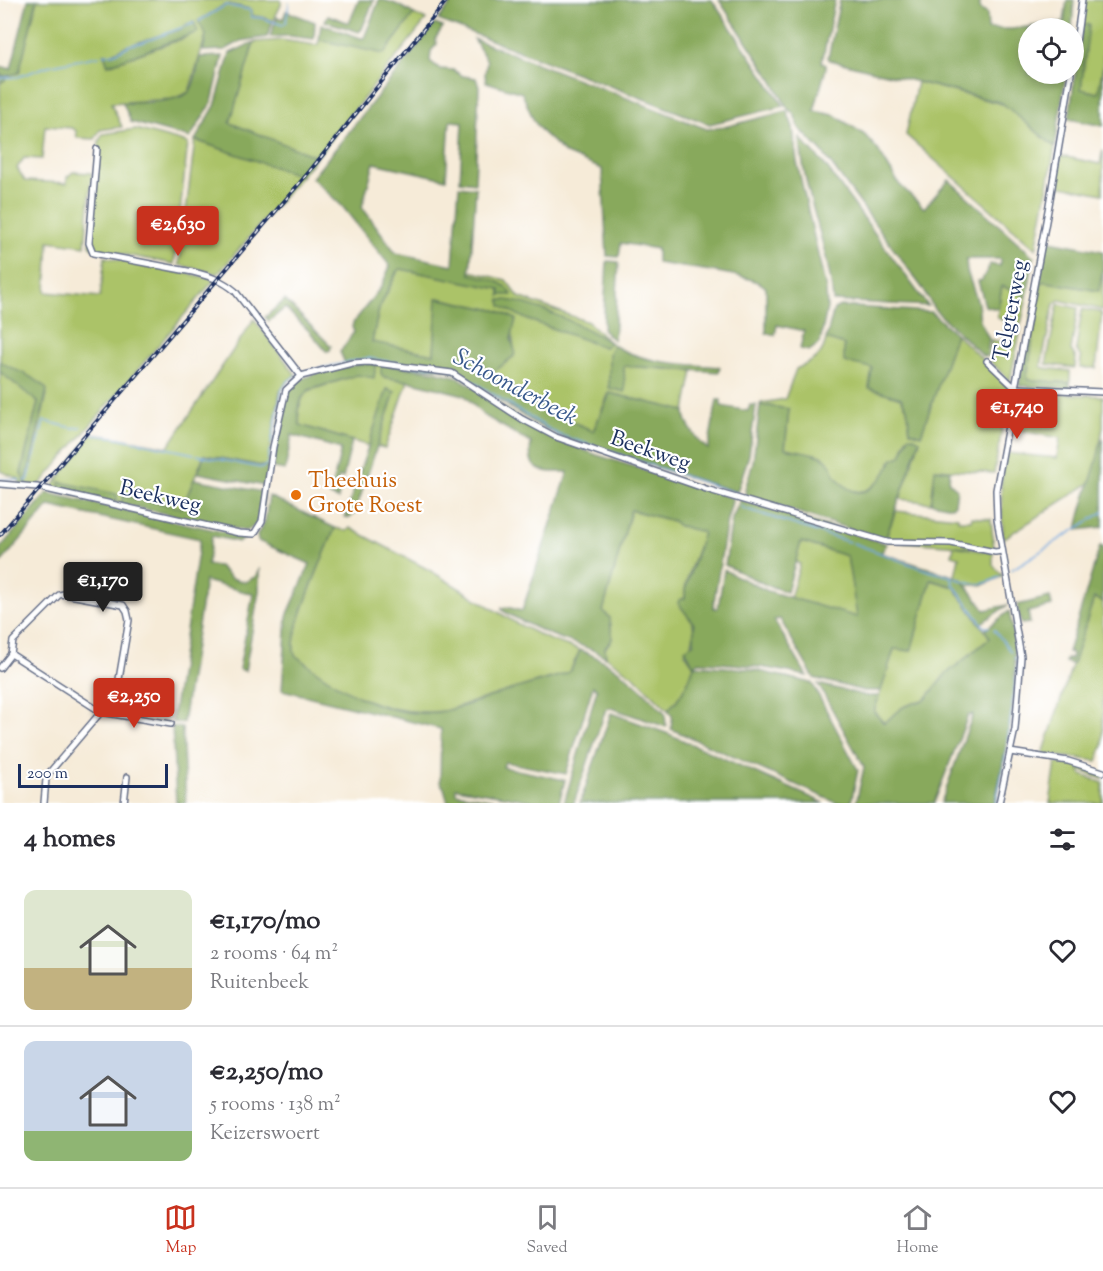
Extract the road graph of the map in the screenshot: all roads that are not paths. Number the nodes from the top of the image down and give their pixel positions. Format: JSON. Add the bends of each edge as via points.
{"nodes":[{"id":1,"x":1082,"y":0,"type":"edge"},
{"id":2,"x":1079,"y":18,"type":"edge"},
{"id":3,"x":1069,"y":84,"type":"edge"},
{"id":4,"x":97,"y":149,"type":"dead end"},
{"id":5,"x":987,"y":361,"type":"dead end"},
{"id":6,"x":301,"y":376,"type":"junction"},
{"id":7,"x":1015,"y":388,"type":"junction"},
{"id":8,"x":1103,"y":392,"type":"edge"},
{"id":9,"x":0,"y":484,"type":"edge"},
{"id":10,"x":1002,"y":551,"type":"junction"},
{"id":11,"x":11,"y":654,"type":"junction"},
{"id":12,"x":0,"y":668,"type":"edge"},
{"id":13,"x":100,"y":712,"type":"junction"},
{"id":14,"x":171,"y":724,"type":"dead end"},
{"id":15,"x":1010,"y":752,"type":"junction"},
{"id":16,"x":1103,"y":772,"type":"edge"},
{"id":17,"x":127,"y":777,"type":"dead end"},
{"id":18,"x":44,"y":803,"type":"edge"},
{"id":19,"x":124,"y":803,"type":"edge"},
{"id":20,"x":999,"y":803,"type":"edge"}],
"edges":[{"from":1,"to":2,"type":"street"},
{"from":3,"to":7,"type":"street","name":"Telgterweg"},
{"from":4,"to":6,"type":"street","via":[[89,243],[93,253],[208,275],[226,284]]},
{"from":5,"to":7,"type":"street"},
{"from":6,"to":9,"type":"street","name":"Beekweg","via":[[283,396],[262,521],[254,534],[37,487]]},
{"from":6,"to":10,"type":"street","name":"Beekweg","via":[[368,362],[446,371],[556,437],[709,490],[887,542],[951,543]]},
{"from":7,"to":8,"type":"street"},
{"from":7,"to":10,"type":"street","name":"Telgterweg","via":[[996,490]]},
{"from":10,"to":15,"type":"street","name":"Telgterweg","via":[[1021,657]]},
{"from":11,"to":12,"type":"street"},
{"from":11,"to":13,"type":"street"},
{"from":11,"to":13,"type":"street","via":[[13,640],[59,595],[123,605],[129,620],[119,689],[112,703]]},
{"from":13,"to":14,"type":"street"},
{"from":13,"to":18,"type":"street","via":[[46,779]]},
{"from":15,"to":16,"type":"street","via":[[1068,761]]},
{"from":15,"to":20,"type":"street","name":"Telgterweg"},
{"from":17,"to":19,"type":"street"}]}
